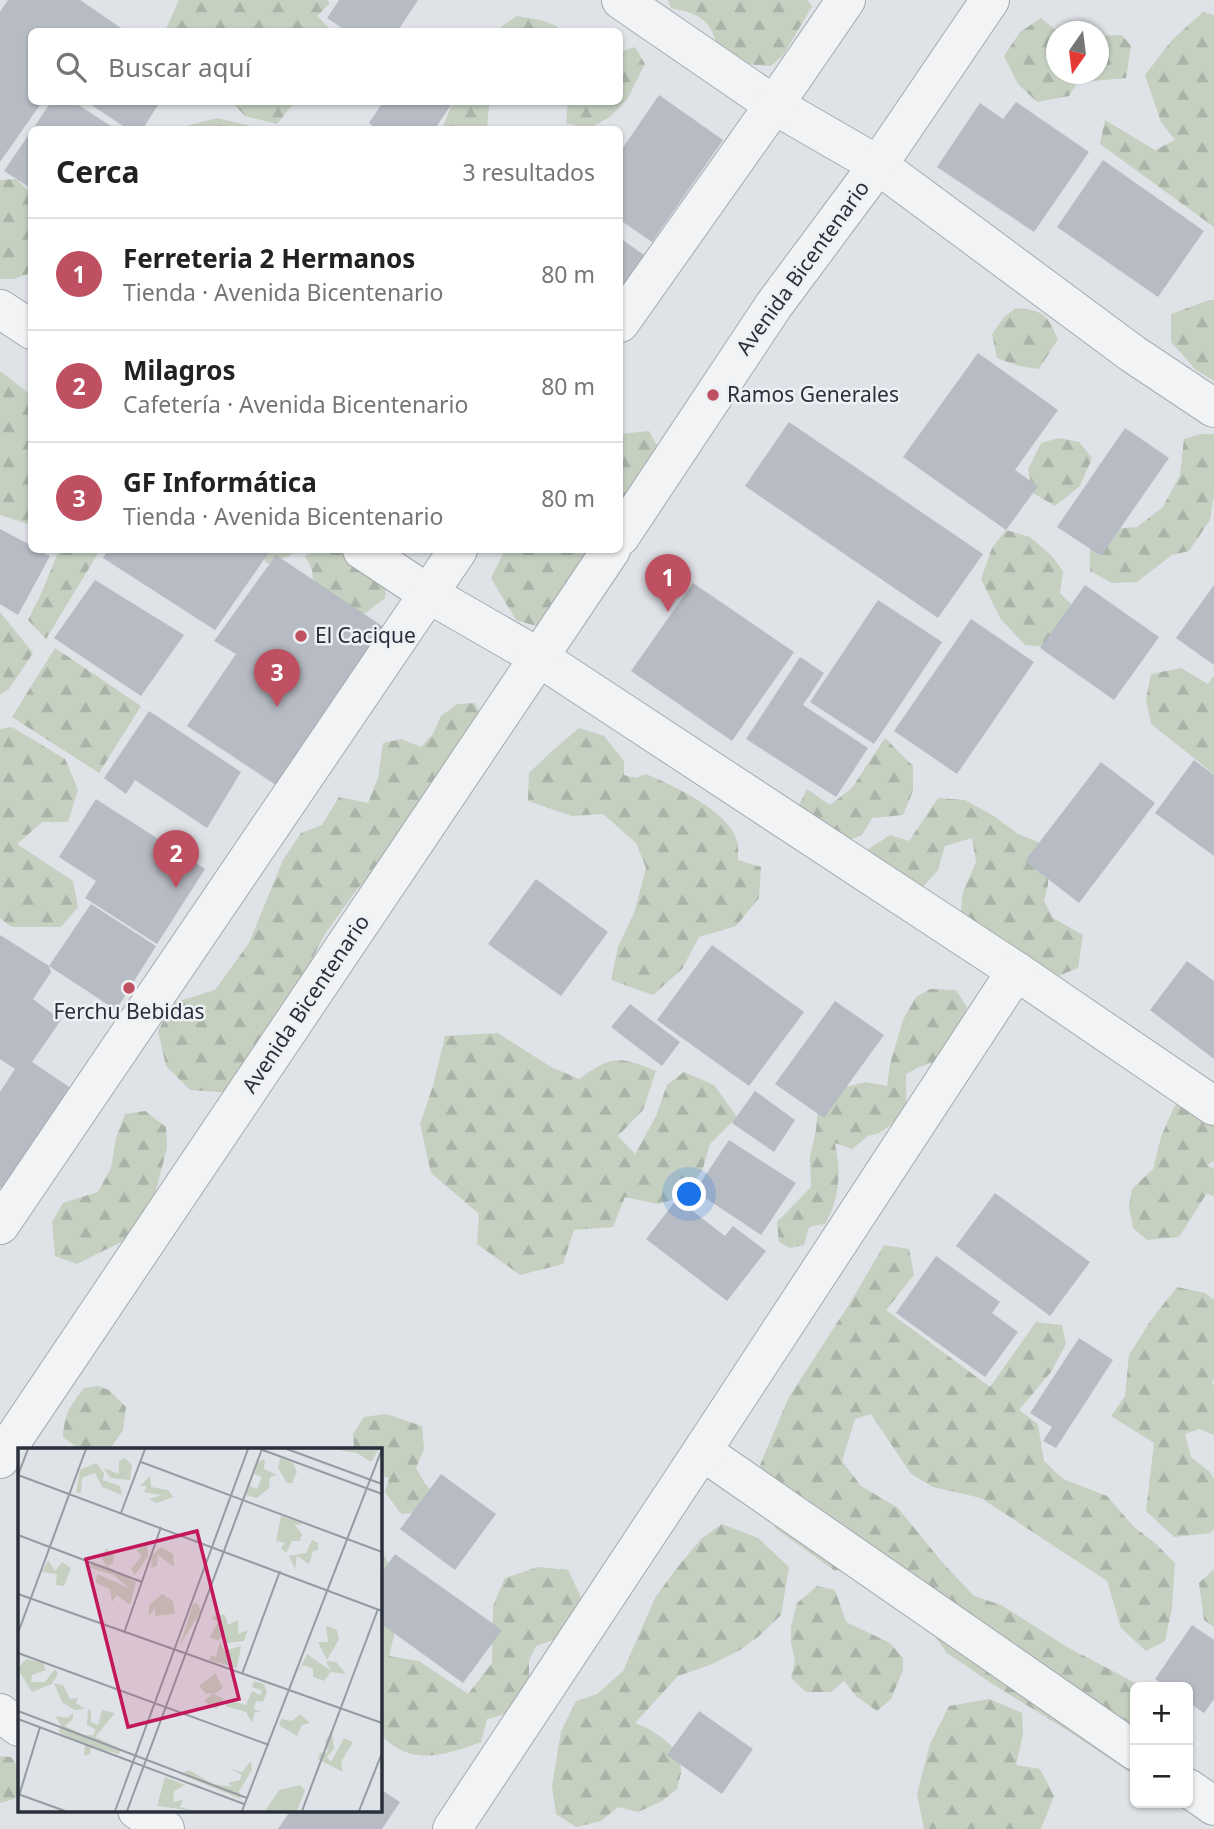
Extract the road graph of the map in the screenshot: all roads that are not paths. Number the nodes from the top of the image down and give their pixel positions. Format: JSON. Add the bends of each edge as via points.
{"nodes":[{"id":1,"x":621,"y":0,"type":"edge"},
{"id":2,"x":846,"y":0,"type":"edge"},
{"id":3,"x":990,"y":0,"type":"edge"},
{"id":4,"x":774,"y":105,"type":"junction"},
{"id":5,"x":878,"y":165,"type":"junction"},
{"id":6,"x":0,"y":309,"type":"edge"},
{"id":7,"x":623,"y":319,"type":"edge"},
{"id":8,"x":28,"y":327,"type":"edge"},
{"id":9,"x":1214,"y":408,"type":"edge"},
{"id":10,"x":623,"y":532,"type":"edge"},
{"id":11,"x":367,"y":553,"type":"edge"},
{"id":12,"x":456,"y":553,"type":"edge"},
{"id":13,"x":609,"y":553,"type":"edge"},
{"id":14,"x":427,"y":593,"type":"junction"},
{"id":15,"x":540,"y":658,"type":"junction"},
{"id":16,"x":1016,"y":971,"type":"junction"},
{"id":17,"x":1214,"y":1106,"type":"edge"},
{"id":18,"x":0,"y":1225,"type":"edge"},
{"id":19,"x":702,"y":1451,"type":"junction"},
{"id":20,"x":0,"y":1459,"type":"edge"},
{"id":21,"x":0,"y":1713,"type":"edge"},
{"id":22,"x":18,"y":1726,"type":"edge"},
{"id":23,"x":1130,"y":1748,"type":"edge"},
{"id":24,"x":1193,"y":1791,"type":"edge"},
{"id":25,"x":1214,"y":1806,"type":"edge"},
{"id":26,"x":140,"y":1812,"type":"edge"},
{"id":27,"x":165,"y":1829,"type":"edge"},
{"id":28,"x":452,"y":1829,"type":"edge"}],
"edges":[{"from":1,"to":4,"type":"street"},
{"from":2,"to":4,"type":"street"},
{"from":3,"to":5,"type":"street","name":"Avenida Bicentenario"},
{"from":4,"to":5,"type":"street"},
{"from":4,"to":7,"type":"street"},
{"from":5,"to":9,"type":"street","via":[[1133,354]]},
{"from":5,"to":10,"type":"street","name":"Avenida Bicentenario","via":[[774,306]]},
{"from":6,"to":8,"type":"street"},
{"from":11,"to":14,"type":"street"},
{"from":12,"to":14,"type":"street"},
{"from":13,"to":15,"type":"street","name":"Avenida Bicentenario"},
{"from":14,"to":15,"type":"street"},
{"from":14,"to":18,"type":"street"},
{"from":15,"to":16,"type":"street"},
{"from":15,"to":20,"type":"street","name":"Avenida Bicentenario"},
{"from":16,"to":17,"type":"street"},
{"from":16,"to":19,"type":"street"},
{"from":19,"to":23,"type":"street"},
{"from":19,"to":28,"type":"street"},
{"from":21,"to":22,"type":"street"},
{"from":24,"to":25,"type":"street"},
{"from":26,"to":27,"type":"street"}]}
